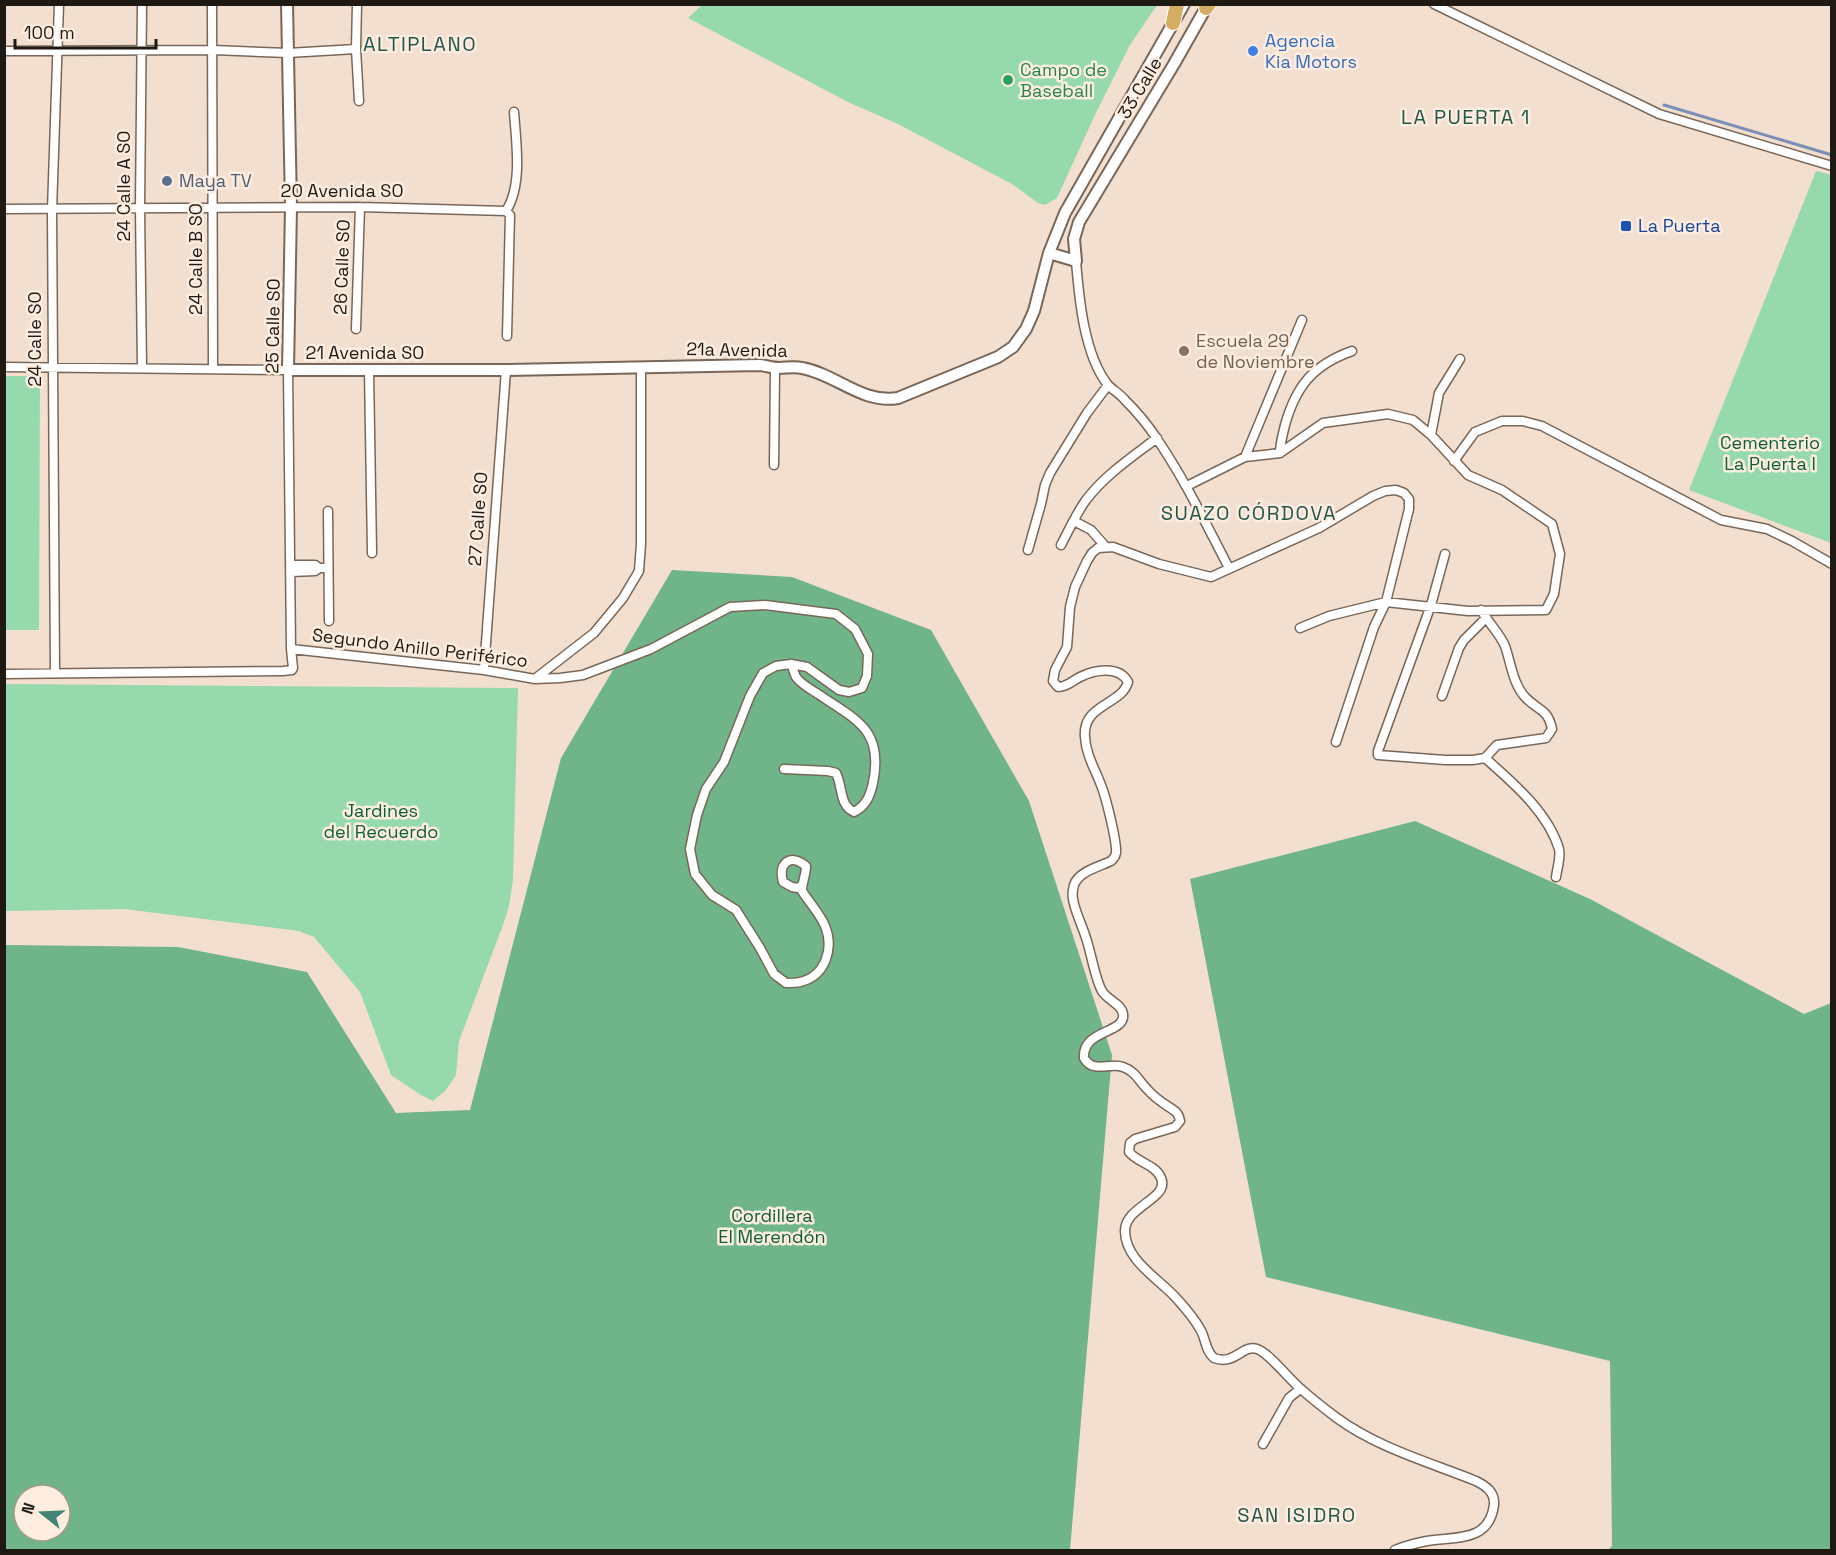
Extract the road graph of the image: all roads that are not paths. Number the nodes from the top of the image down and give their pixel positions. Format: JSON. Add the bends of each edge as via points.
{"nodes":[{"id":1,"x":59,"y":4,"type":"edge"},
{"id":2,"x":142,"y":4,"type":"edge"},
{"id":3,"x":212,"y":4,"type":"edge"},
{"id":4,"x":287,"y":4,"type":"edge"},
{"id":5,"x":357,"y":4,"type":"edge"},
{"id":6,"x":1177,"y":4,"type":"edge"},
{"id":7,"x":1184,"y":4,"type":"edge"},
{"id":8,"x":1434,"y":4,"type":"edge"},
{"id":9,"x":1207,"y":6,"type":"edge"},
{"id":10,"x":1173,"y":23,"type":"junction"},
{"id":11,"x":356,"y":49,"type":"junction"},
{"id":12,"x":141,"y":50,"type":"junction"},
{"id":13,"x":213,"y":50,"type":"junction"},
{"id":14,"x":4,"y":51,"type":"edge"},
{"id":15,"x":57,"y":51,"type":"junction"},
{"id":16,"x":288,"y":53,"type":"junction"},
{"id":17,"x":1155,"y":53,"type":"junction"},
{"id":18,"x":1174,"y":64,"type":"junction"},
{"id":19,"x":359,"y":101,"type":"dead end"},
{"id":20,"x":514,"y":112,"type":"dead end"},
{"id":21,"x":1832,"y":166,"type":"edge"},
{"id":22,"x":1084,"y":179,"type":"junction"},
{"id":23,"x":1100,"y":188,"type":"junction"},
{"id":24,"x":213,"y":207,"type":"junction"},
{"id":25,"x":291,"y":207,"type":"junction"},
{"id":26,"x":360,"y":207,"type":"junction"},
{"id":27,"x":140,"y":208,"type":"junction"},
{"id":28,"x":4,"y":209,"type":"edge"},
{"id":29,"x":52,"y":210,"type":"junction"},
{"id":30,"x":503,"y":211,"type":"junction"},
{"id":31,"x":1049,"y":253,"type":"junction"},
{"id":32,"x":1076,"y":261,"type":"junction"},
{"id":33,"x":1302,"y":320,"type":"dead end"},
{"id":34,"x":356,"y":329,"type":"dead end"},
{"id":35,"x":507,"y":336,"type":"dead end"},
{"id":36,"x":1352,"y":351,"type":"dead end"},
{"id":37,"x":1460,"y":359,"type":"dead end"},
{"id":38,"x":4,"y":367,"type":"edge"},
{"id":39,"x":52,"y":367,"type":"junction"},
{"id":40,"x":142,"y":368,"type":"junction"},
{"id":41,"x":641,"y":368,"type":"junction"},
{"id":42,"x":775,"y":368,"type":"junction"},
{"id":43,"x":213,"y":369,"type":"junction"},
{"id":44,"x":288,"y":369,"type":"junction"},
{"id":45,"x":369,"y":370,"type":"junction"},
{"id":46,"x":506,"y":370,"type":"junction"},
{"id":47,"x":1108,"y":385,"type":"junction"},
{"id":48,"x":1431,"y":435,"type":"junction"},
{"id":49,"x":1157,"y":438,"type":"junction"},
{"id":50,"x":1280,"y":453,"type":"junction"},
{"id":51,"x":1245,"y":456,"type":"junction"},
{"id":52,"x":1454,"y":460,"type":"junction"},
{"id":53,"x":774,"y":465,"type":"dead end"},
{"id":54,"x":1187,"y":486,"type":"junction"},
{"id":55,"x":328,"y":511,"type":"dead end"},
{"id":56,"x":1074,"y":521,"type":"junction"},
{"id":57,"x":1061,"y":545,"type":"dead end"},
{"id":58,"x":1105,"y":546,"type":"junction"},
{"id":59,"x":1028,"y":550,"type":"dead end"},
{"id":60,"x":372,"y":553,"type":"dead end"},
{"id":61,"x":1445,"y":554,"type":"dead end"},
{"id":62,"x":1832,"y":564,"type":"edge"},
{"id":63,"x":291,"y":568,"type":"junction"},
{"id":64,"x":323,"y":568,"type":"junction"},
{"id":65,"x":1229,"y":568,"type":"junction"},
{"id":66,"x":1386,"y":602,"type":"junction"},
{"id":67,"x":1431,"y":605,"type":"junction"},
{"id":68,"x":1484,"y":614,"type":"junction"},
{"id":69,"x":329,"y":621,"type":"dead end"},
{"id":70,"x":1300,"y":627,"type":"dead end"},
{"id":71,"x":291,"y":649,"type":"junction"},
{"id":72,"x":791,"y":664,"type":"junction"},
{"id":73,"x":484,"y":670,"type":"junction"},
{"id":74,"x":55,"y":673,"type":"junction"},
{"id":75,"x":4,"y":674,"type":"edge"},
{"id":76,"x":535,"y":679,"type":"junction"},
{"id":77,"x":1442,"y":696,"type":"dead end"},
{"id":78,"x":1336,"y":742,"type":"dead end"},
{"id":79,"x":1485,"y":758,"type":"junction"},
{"id":80,"x":784,"y":769,"type":"dead end"},
{"id":81,"x":1556,"y":877,"type":"dead end"},
{"id":82,"x":802,"y":885,"type":"dead end"},
{"id":83,"x":1300,"y":1389,"type":"junction"},
{"id":84,"x":1263,"y":1444,"type":"dead end"},
{"id":85,"x":1395,"y":1551,"type":"edge"}],
"edges":[{"from":1,"to":15,"type":"street","name":"24 Calle SO"},
{"from":2,"to":12,"type":"street","name":"24 Calle A SO"},
{"from":3,"to":13,"type":"street","name":"24 Calle B SO"},
{"from":4,"to":16,"type":"street","name":"25 Calle SO"},
{"from":5,"to":11,"type":"street"},
{"from":6,"to":10,"type":"highway"},
{"from":7,"to":10,"type":"street","name":"33 Calle"},
{"from":8,"to":21,"type":"street","via":[[1659,114]]},
{"from":9,"to":18,"type":"street","name":"33 Calle"},
{"from":10,"to":17,"type":"street","name":"33 Calle"},
{"from":11,"to":16,"type":"street"},
{"from":11,"to":19,"type":"street"},
{"from":12,"to":13,"type":"street"},
{"from":12,"to":15,"type":"street"},
{"from":12,"to":27,"type":"street","name":"24 Calle A SO"},
{"from":13,"to":16,"type":"street"},
{"from":13,"to":24,"type":"street","name":"24 Calle B SO"},
{"from":14,"to":15,"type":"street"},
{"from":15,"to":29,"type":"street","name":"24 Calle SO"},
{"from":16,"to":25,"type":"street","name":"25 Calle SO"},
{"from":17,"to":18,"type":"street"},
{"from":17,"to":22,"type":"street","name":"33 Calle"},
{"from":18,"to":23,"type":"street","name":"33 Calle"},
{"from":20,"to":30,"type":"street","via":[[514,190],[510,205]]},
{"from":22,"to":23,"type":"street"},
{"from":22,"to":31,"type":"street","via":[[1057,229]]},
{"from":23,"to":32,"type":"street","name":"33 Calle","via":[[1079,222],[1074,239]]},
{"from":24,"to":25,"type":"street","name":"20 Avenida SO"},
{"from":24,"to":27,"type":"street","name":"20 Avenida SO"},
{"from":24,"to":43,"type":"street","name":"24 Calle B SO"},
{"from":25,"to":26,"type":"street","name":"20 Avenida SO"},
{"from":25,"to":44,"type":"street","name":"25 Calle SO"},
{"from":26,"to":30,"type":"street","name":"20 Avenida SO"},
{"from":26,"to":34,"type":"street","name":"26 Calle SO"},
{"from":27,"to":29,"type":"street","name":"20 Avenida SO"},
{"from":27,"to":40,"type":"street","name":"24 Calle A SO"},
{"from":28,"to":29,"type":"street","name":"20 Avenida SO"},
{"from":29,"to":39,"type":"street","name":"24 Calle SO"},
{"from":30,"to":35,"type":"street","via":[[510,215]]},
{"from":31,"to":32,"type":"street"},
{"from":31,"to":42,"type":"street","name":"21a Avenida","via":[[1026,330],[1013,347],[998,357],[888,399],[860,393],[802,368]]},
{"from":32,"to":47,"type":"street","via":[[1084,329]]},
{"from":33,"to":51,"type":"street"},
{"from":36,"to":50,"type":"street","via":[[1319,369],[1298,390]]},
{"from":37,"to":48,"type":"street","via":[[1439,393]]},
{"from":38,"to":39,"type":"street"},
{"from":39,"to":40,"type":"street","name":"21 Avenida SO"},
{"from":39,"to":74,"type":"street","name":"24 Calle SO"},
{"from":40,"to":43,"type":"street","name":"21 Avenida SO"},
{"from":41,"to":42,"type":"street","name":"21a Avenida"},
{"from":41,"to":46,"type":"street","name":"21 Avenida SO"},
{"from":41,"to":76,"type":"street","name":"Segundo Anillo Periférico","via":[[639,571],[627,593],[594,633]]},
{"from":42,"to":53,"type":"street"},
{"from":43,"to":44,"type":"street","name":"21 Avenida SO"},
{"from":44,"to":45,"type":"street","name":"21 Avenida SO"},
{"from":44,"to":63,"type":"street","name":"25 Calle SO"},
{"from":45,"to":46,"type":"street","name":"21 Avenida SO"},
{"from":45,"to":60,"type":"street"},
{"from":46,"to":73,"type":"street","name":"27 Calle SO"},
{"from":47,"to":49,"type":"street"},
{"from":47,"to":59,"type":"street","via":[[1050,473]]},
{"from":48,"to":50,"type":"street","via":[[1413,420],[1388,414],[1367,416],[1323,423]]},
{"from":48,"to":52,"type":"street"},
{"from":49,"to":54,"type":"street"},
{"from":49,"to":56,"type":"street","via":[[1098,487]]},
{"from":50,"to":51,"type":"street"},
{"from":51,"to":54,"type":"street"},
{"from":52,"to":62,"type":"street","via":[[1475,432],[1502,421],[1542,426],[1721,520],[1767,530]]},
{"from":52,"to":68,"type":"street","via":[[1468,476],[1502,490],[1551,524],[1560,554],[1554,594],[1546,610]]},
{"from":54,"to":65,"type":"street"},
{"from":55,"to":64,"type":"street"},
{"from":56,"to":57,"type":"street"},
{"from":56,"to":58,"type":"street","via":[[1091,530]]},
{"from":58,"to":65,"type":"street","via":[[1202,576],[1217,576]]},
{"from":58,"to":83,"type":"street","via":[[1092,553],[1075,587],[1067,646],[1053,677],[1054,684],[1064,687],[1092,672],[1105,670],[1120,673],[1128,682],[1124,691],[1092,713],[1084,736],[1102,787],[1116,852],[1111,861],[1081,875],[1074,886],[1073,901],[1102,991],[1123,1015],[1115,1028],[1092,1039],[1084,1058],[1095,1067],[1120,1065],[1130,1069],[1158,1100],[1179,1115],[1180,1121],[1175,1127],[1130,1143],[1129,1152],[1156,1171],[1162,1187],[1131,1215],[1126,1240],[1151,1276],[1189,1312],[1210,1355],[1225,1360],[1257,1349]]},
{"from":61,"to":67,"type":"street"},
{"from":63,"to":64,"type":"street"},
{"from":63,"to":71,"type":"street","name":"25 Calle SO"},
{"from":64,"to":69,"type":"street"},
{"from":65,"to":66,"type":"street","via":[[1319,528],[1373,496],[1396,490],[1409,499],[1410,509]]},
{"from":66,"to":67,"type":"street"},
{"from":66,"to":70,"type":"street"},
{"from":66,"to":78,"type":"street"},
{"from":67,"to":68,"type":"street"},
{"from":67,"to":79,"type":"street","via":[[1378,755],[1458,761]]},
{"from":68,"to":77,"type":"street","via":[[1459,648]]},
{"from":68,"to":79,"type":"street","via":[[1504,644],[1520,689],[1550,718],[1552,729],[1546,738],[1497,745]]},
{"from":71,"to":73,"type":"street","name":"Segundo Anillo Periférico"},
{"from":71,"to":74,"type":"street","name":"Segundo Anillo Periférico","via":[[292,670]]},
{"from":72,"to":76,"type":"street","via":[[807,667],[839,690],[849,692],[862,688],[868,654],[855,628],[836,614],[765,605],[730,607],[651,649],[583,675]]},
{"from":72,"to":80,"type":"street","via":[[803,684],[854,717],[867,731],[875,751],[875,772],[870,797],[854,812],[847,809],[836,773]]},
{"from":72,"to":82,"type":"street","via":[[763,672],[724,762],[706,789],[690,849],[694,874],[711,895],[736,910],[774,974],[786,983],[802,982],[816,973],[826,964],[830,949],[825,926]]},
{"from":73,"to":76,"type":"street","name":"Segundo Anillo Periférico"},
{"from":74,"to":75,"type":"street","name":"Segundo Anillo Periférico"},
{"from":79,"to":81,"type":"street","via":[[1547,824],[1560,851]]},
{"from":83,"to":84,"type":"street","via":[[1289,1398]]},
{"from":83,"to":85,"type":"street","via":[[1366,1437],[1476,1481],[1491,1492],[1494,1502],[1485,1528],[1461,1538],[1427,1541]]}]}
